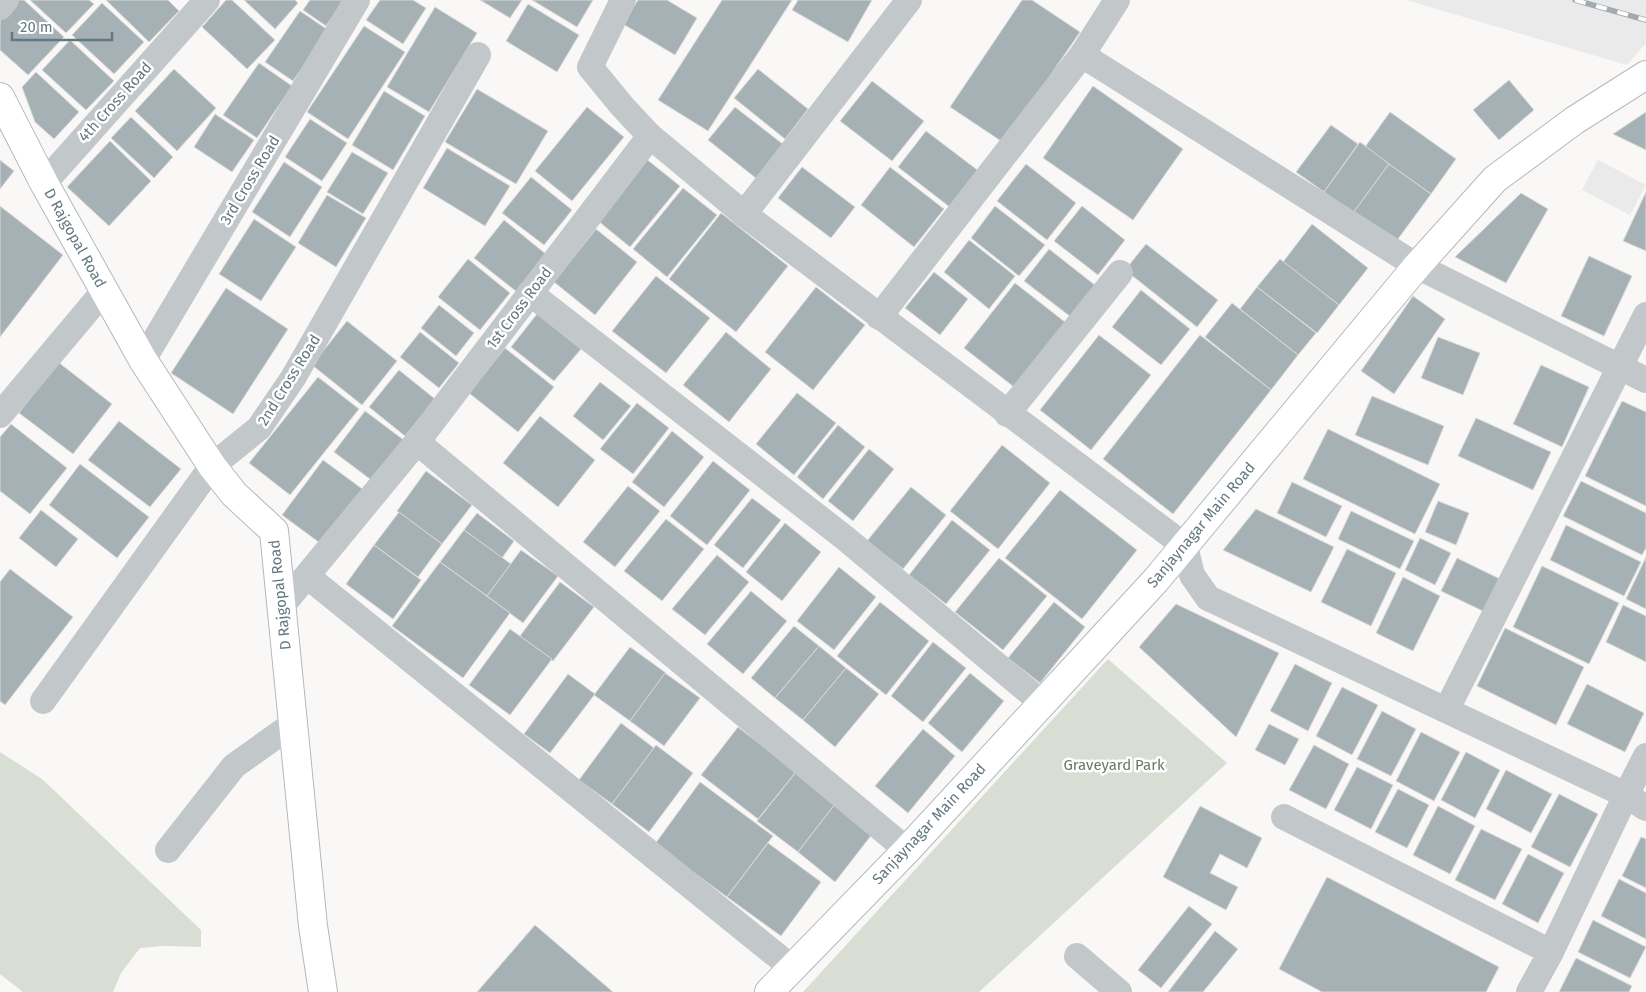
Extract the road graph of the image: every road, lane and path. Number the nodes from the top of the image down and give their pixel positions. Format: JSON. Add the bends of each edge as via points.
{"nodes":[{"id":1,"x":6,"y":0,"type":"edge"},
{"id":2,"x":207,"y":0,"type":"edge"},
{"id":3,"x":357,"y":0,"type":"edge"},
{"id":4,"x":623,"y":0,"type":"edge"},
{"id":5,"x":909,"y":0,"type":"edge"},
{"id":6,"x":1118,"y":0,"type":"edge"},
{"id":7,"x":0,"y":7,"type":"edge"},
{"id":8,"x":478,"y":55,"type":"dead end"},
{"id":9,"x":1082,"y":55,"type":"junction"},
{"id":10,"x":1646,"y":75,"type":"edge"},
{"id":11,"x":0,"y":97,"type":"edge"},
{"id":12,"x":650,"y":136,"type":"junction"},
{"id":13,"x":44,"y":183,"type":"junction"},
{"id":14,"x":744,"y":214,"type":"junction"},
{"id":15,"x":1417,"y":266,"type":"junction"},
{"id":16,"x":1120,"y":273,"type":"dead end"},
{"id":17,"x":104,"y":291,"type":"junction"},
{"id":18,"x":530,"y":293,"type":"junction"},
{"id":19,"x":1646,"y":315,"type":"edge"},
{"id":20,"x":879,"y":317,"type":"junction"},
{"id":21,"x":143,"y":360,"type":"junction"},
{"id":22,"x":1622,"y":366,"type":"junction"},
{"id":23,"x":1646,"y":380,"type":"edge"},
{"id":24,"x":1007,"y":414,"type":"junction"},
{"id":25,"x":0,"y":415,"type":"edge"},
{"id":26,"x":417,"y":442,"type":"junction"},
{"id":27,"x":212,"y":466,"type":"junction"},
{"id":28,"x":1185,"y":546,"type":"junction"},
{"id":29,"x":307,"y":576,"type":"junction"},
{"id":30,"x":281,"y":607,"type":"junction"},
{"id":31,"x":43,"y":701,"type":"dead end"},
{"id":32,"x":1041,"y":702,"type":"junction"},
{"id":33,"x":1447,"y":709,"type":"junction"},
{"id":34,"x":293,"y":724,"type":"junction"},
{"id":35,"x":1646,"y":756,"type":"edge"},
{"id":36,"x":1636,"y":801,"type":"edge"},
{"id":37,"x":1284,"y":817,"type":"dead end"},
{"id":38,"x":168,"y":850,"type":"dead end"},
{"id":39,"x":907,"y":850,"type":"junction"},
{"id":40,"x":1551,"y":952,"type":"junction"},
{"id":41,"x":1077,"y":956,"type":"dead end"},
{"id":42,"x":792,"y":968,"type":"junction"},
{"id":43,"x":323,"y":992,"type":"edge"},
{"id":44,"x":769,"y":992,"type":"edge"},
{"id":45,"x":1119,"y":992,"type":"edge"},
{"id":46,"x":1530,"y":992,"type":"edge"}],
"edges":[{"from":1,"to":7,"type":"street"},
{"from":2,"to":13,"type":"street","name":"4th Cross Road"},
{"from":3,"to":21,"type":"street","name":"3rd Cross Road"},
{"from":4,"to":12,"type":"street","via":[[590,67]]},
{"from":5,"to":14,"type":"street"},
{"from":6,"to":9,"type":"street"},
{"from":8,"to":27,"type":"street","name":"2nd Cross Road","via":[[293,378],[260,428]]},
{"from":9,"to":15,"type":"street"},
{"from":9,"to":20,"type":"street"},
{"from":10,"to":15,"type":"street","name":"Sanjaynagar Main Road","via":[[1575,120],[1495,179]]},
{"from":11,"to":13,"type":"street","name":"D Rajgopal Road"},
{"from":12,"to":14,"type":"street"},
{"from":12,"to":18,"type":"street","name":"1st Cross Road"},
{"from":13,"to":17,"type":"street","name":"D Rajgopal Road"},
{"from":14,"to":20,"type":"street"},
{"from":15,"to":22,"type":"street"},
{"from":15,"to":28,"type":"street","name":"Sanjaynagar Main Road"},
{"from":16,"to":24,"type":"street"},
{"from":17,"to":21,"type":"street","name":"D Rajgopal Road"},
{"from":17,"to":25,"type":"street"},
{"from":18,"to":26,"type":"street","name":"1st Cross Road"},
{"from":18,"to":32,"type":"street","via":[[845,538]]},
{"from":19,"to":22,"type":"street"},
{"from":20,"to":24,"type":"street"},
{"from":21,"to":27,"type":"street","name":"D Rajgopal Road"},
{"from":22,"to":23,"type":"street"},
{"from":22,"to":33,"type":"street"},
{"from":24,"to":28,"type":"street"},
{"from":26,"to":29,"type":"street","name":"1st Cross Road"},
{"from":26,"to":39,"type":"street"},
{"from":27,"to":30,"type":"street","name":"D Rajgopal Road","via":[[234,494],[274,531]]},
{"from":27,"to":31,"type":"street","name":"2nd Cross Road"},
{"from":28,"to":32,"type":"street","name":"Sanjaynagar Main Road"},
{"from":28,"to":33,"type":"street","via":[[1192,575],[1208,598]]},
{"from":29,"to":30,"type":"street","name":"1st Cross Road"},
{"from":29,"to":42,"type":"street"},
{"from":30,"to":34,"type":"street","name":"D Rajgopal Road"},
{"from":32,"to":39,"type":"street","name":"Sanjaynagar Main Road"},
{"from":33,"to":36,"type":"street"},
{"from":34,"to":38,"type":"street","via":[[234,766]]},
{"from":34,"to":43,"type":"street","name":"D Rajgopal Road","via":[[312,926]]},
{"from":35,"to":36,"type":"street"},
{"from":36,"to":40,"type":"street"},
{"from":37,"to":40,"type":"street"},
{"from":39,"to":42,"type":"street","name":"Sanjaynagar Main Road"},
{"from":40,"to":46,"type":"street"},
{"from":41,"to":45,"type":"street"},
{"from":42,"to":44,"type":"street","name":"Sanjaynagar Main Road"}]}
